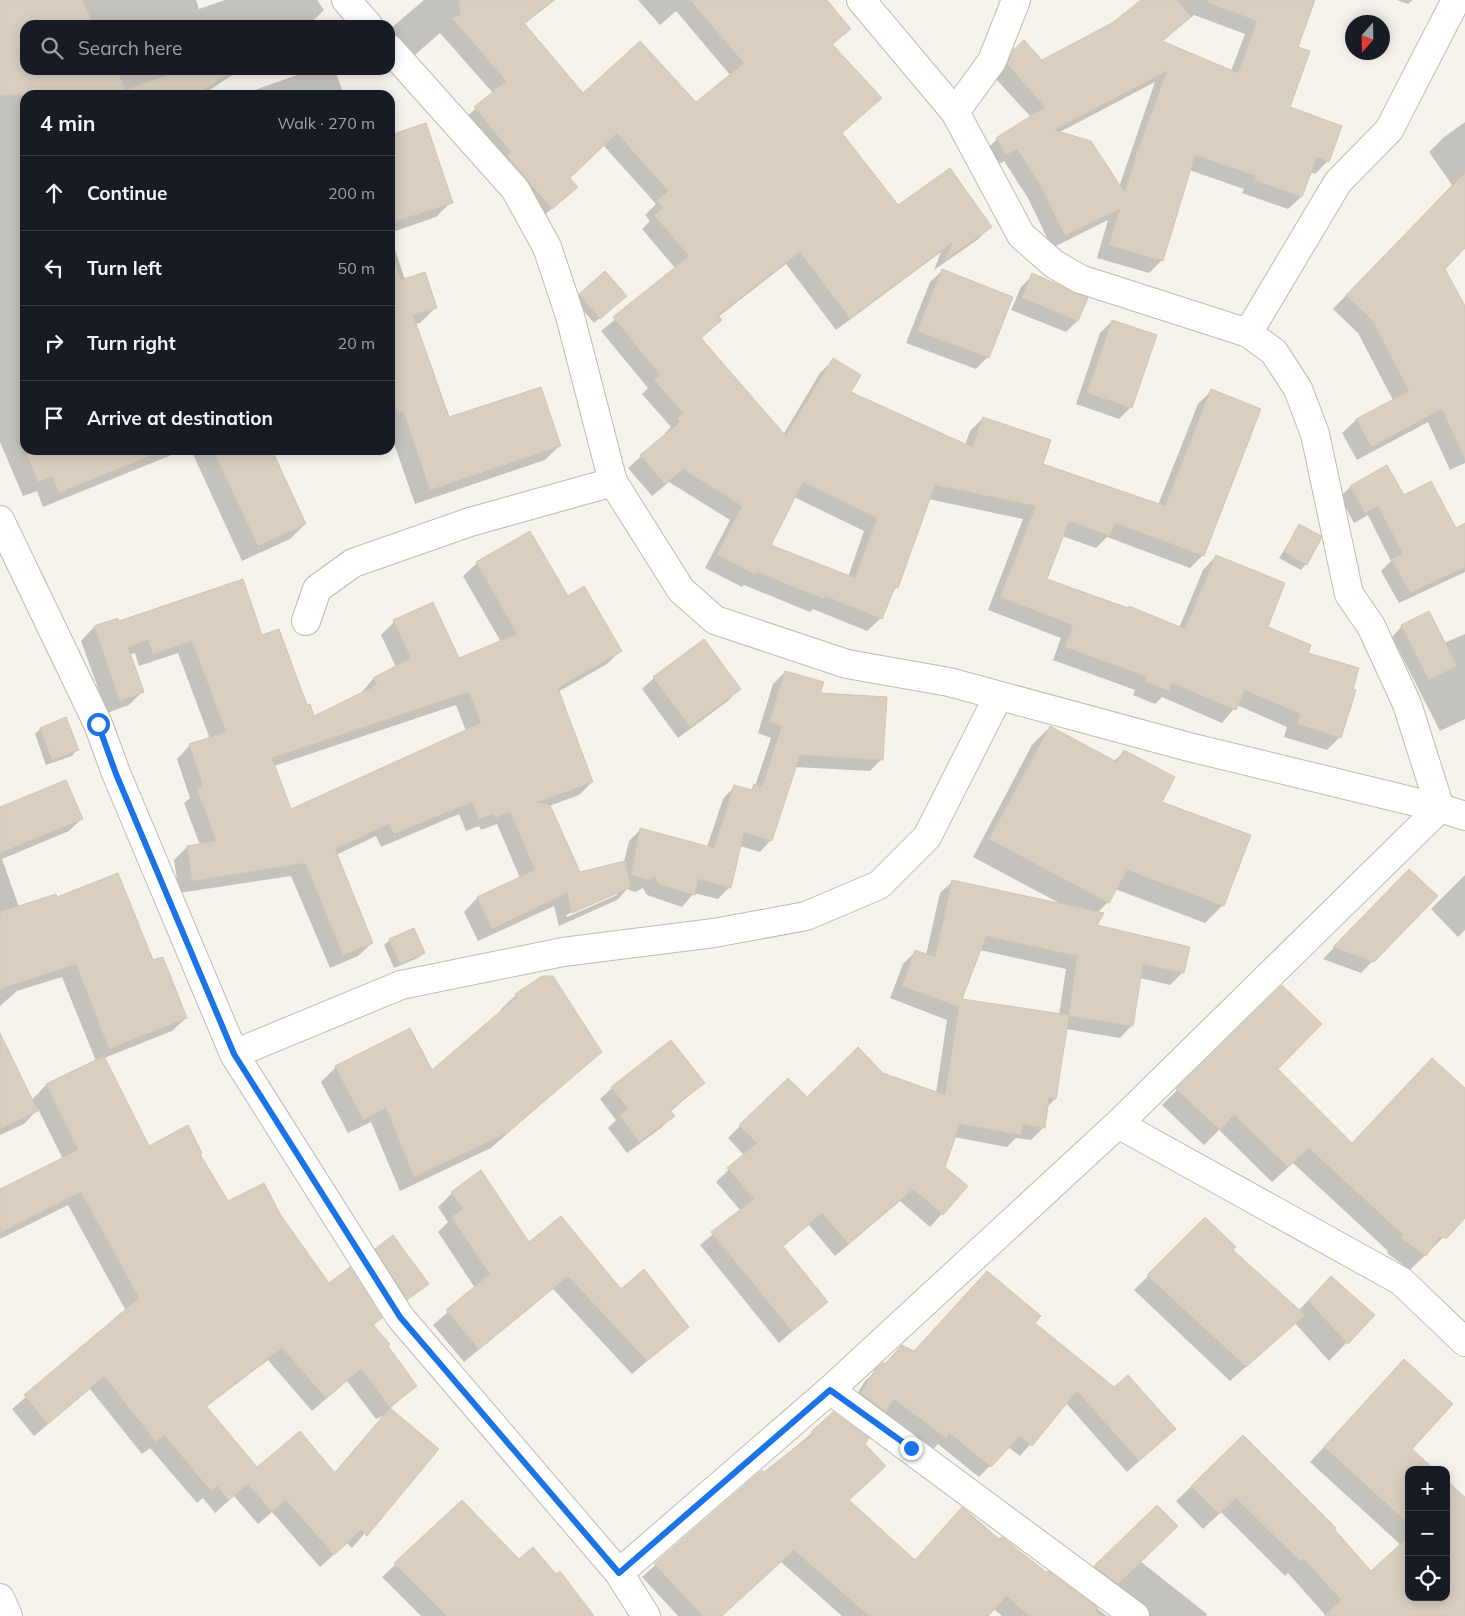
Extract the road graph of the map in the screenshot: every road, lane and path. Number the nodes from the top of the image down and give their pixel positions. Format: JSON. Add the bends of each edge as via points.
{"nodes":[{"id":1,"x":346,"y":0,"type":"edge"},
{"id":2,"x":861,"y":0,"type":"edge"},
{"id":3,"x":1016,"y":0,"type":"edge"},
{"id":4,"x":1456,"y":0,"type":"edge"},
{"id":5,"x":364,"y":20,"type":"edge"},
{"id":6,"x":395,"y":55,"type":"edge"},
{"id":7,"x":955,"y":112,"type":"junction"},
{"id":8,"x":1248,"y":333,"type":"junction"},
{"id":9,"x":613,"y":482,"type":"junction"},
{"id":10,"x":0,"y":520,"type":"edge"},
{"id":11,"x":306,"y":621,"type":"dead end"},
{"id":12,"x":998,"y":697,"type":"junction"},
{"id":13,"x":1440,"y":808,"type":"junction"},
{"id":14,"x":1465,"y":816,"type":"edge"},
{"id":15,"x":234,"y":1054,"type":"junction"},
{"id":16,"x":1118,"y":1124,"type":"junction"},
{"id":17,"x":1465,"y":1342,"type":"edge"},
{"id":18,"x":830,"y":1390,"type":"junction"},
{"id":19,"x":619,"y":1573,"type":"junction"},
{"id":20,"x":0,"y":1598,"type":"edge"},
{"id":21,"x":8,"y":1616,"type":"edge"},
{"id":22,"x":646,"y":1616,"type":"edge"},
{"id":23,"x":1136,"y":1616,"type":"edge"}],
"edges":[{"from":1,"to":5,"type":"street"},
{"from":2,"to":7,"type":"street"},
{"from":3,"to":7,"type":"street","via":[[992,61]]},
{"from":4,"to":8,"type":"street","via":[[1389,130],[1338,182]]},
{"from":6,"to":9,"type":"street","via":[[515,189],[547,248],[570,316]]},
{"from":7,"to":8,"type":"street","via":[[1021,235],[1054,264],[1080,279]]},
{"from":8,"to":13,"type":"street","via":[[1274,352],[1298,389],[1315,434],[1349,594],[1371,626],[1407,704]]},
{"from":9,"to":11,"type":"street","via":[[470,522],[353,563],[317,589]]},
{"from":9,"to":12,"type":"street","via":[[681,590],[715,620],[847,664],[950,682]]},
{"from":10,"to":15,"type":"street","via":[[98,724]]},
{"from":12,"to":13,"type":"street"},
{"from":12,"to":15,"type":"street","via":[[927,838],[879,885],[806,916],[714,933],[563,952],[401,985]]},
{"from":13,"to":14,"type":"street"},
{"from":13,"to":16,"type":"street"},
{"from":15,"to":19,"type":"street","via":[[400,1317]]},
{"from":16,"to":17,"type":"street","via":[[1401,1281]]},
{"from":16,"to":18,"type":"street"},
{"from":18,"to":19,"type":"street"},
{"from":18,"to":23,"type":"street"},
{"from":19,"to":22,"type":"street"},
{"from":20,"to":21,"type":"street"}]}
